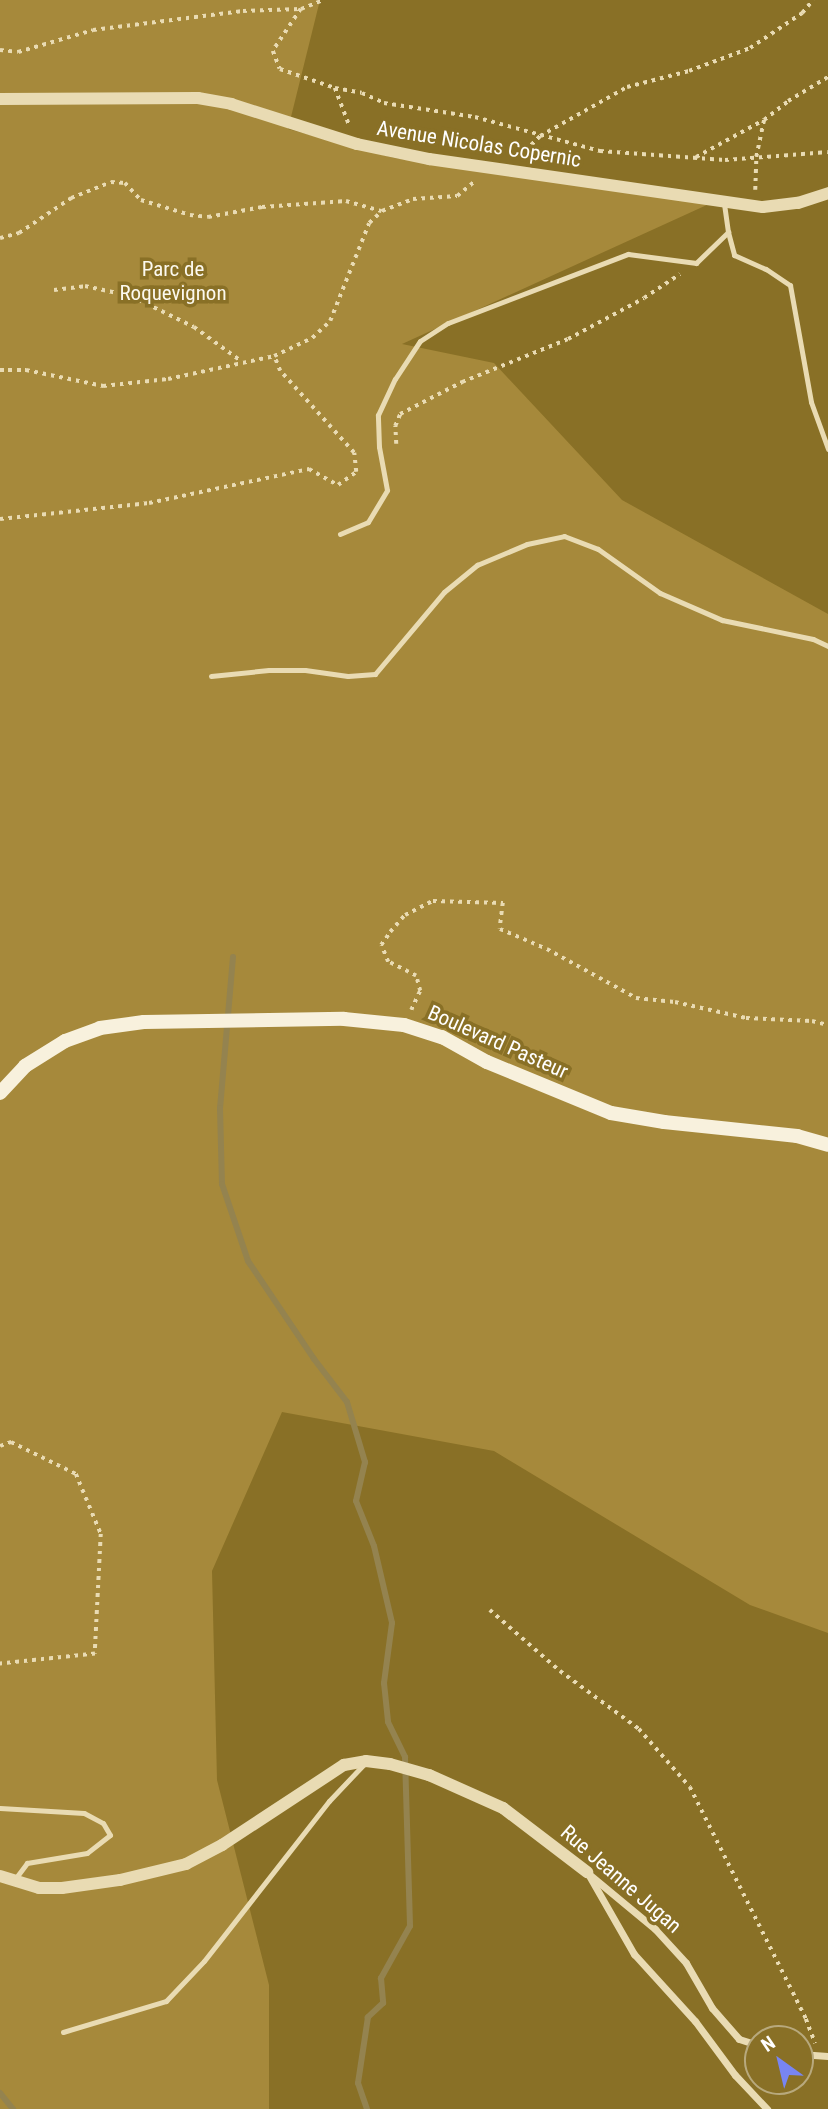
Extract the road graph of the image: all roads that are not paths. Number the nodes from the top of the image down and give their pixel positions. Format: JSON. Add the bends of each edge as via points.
{"nodes":[{"id":1,"x":0,"y":99,"type":"edge"},
{"id":2,"x":828,"y":193,"type":"edge"},
{"id":3,"x":723,"y":200,"type":"junction"},
{"id":4,"x":728,"y":232,"type":"junction"},
{"id":5,"x":828,"y":449,"type":"edge"},
{"id":6,"x":340,"y":534,"type":"dead end"},
{"id":7,"x":828,"y":646,"type":"edge"},
{"id":8,"x":211,"y":676,"type":"dead end"},
{"id":9,"x":0,"y":1093,"type":"edge"},
{"id":10,"x":828,"y":1145,"type":"edge"},
{"id":11,"x":366,"y":1762,"type":"junction"},
{"id":12,"x":0,"y":1808,"type":"edge"},
{"id":13,"x":587,"y":1872,"type":"junction"},
{"id":14,"x":0,"y":1877,"type":"edge"},
{"id":15,"x":13,"y":1882,"type":"junction"},
{"id":16,"x":63,"y":2032,"type":"dead end"},
{"id":17,"x":744,"y":2041,"type":"edge"},
{"id":18,"x":767,"y":2109,"type":"edge"}],
"edges":[{"from":1,"to":3,"type":"street","name":"Avenue Nicolas Copernic","via":[[198,98],[357,144]]},
{"from":2,"to":3,"type":"street","name":"Avenue Nicolas Copernic","via":[[798,204],[754,206]]},
{"from":3,"to":4,"type":"lane"},
{"from":4,"to":5,"type":"lane","via":[[734,255],[790,285],[811,402]]},
{"from":4,"to":6,"type":"lane","via":[[696,263],[628,254],[448,323],[420,341],[378,415],[387,490],[368,523]]},
{"from":7,"to":8,"type":"lane","via":[[722,620],[660,593],[598,549],[564,536],[527,544],[477,565],[444,592],[375,674],[269,670]]},
{"from":9,"to":10,"type":"main road","name":"Boulevard Pasteur","via":[[25,1066],[65,1041],[100,1028],[313,1019],[404,1025],[442,1037],[487,1062],[611,1113],[797,1136]]},
{"from":11,"to":13,"type":"street","name":"Rue Jeanne Jugan","via":[[429,1775],[503,1808]]},
{"from":11,"to":15,"type":"street","via":[[344,1765],[186,1864],[62,1888]]},
{"from":11,"to":16,"type":"lane","via":[[166,2001]]},
{"from":12,"to":15,"type":"lane","via":[[84,1813],[103,1823],[110,1835],[88,1853],[27,1863]]},
{"from":13,"to":17,"type":"street","name":"Rue Jeanne Jugan","via":[[655,1929],[679,1955],[712,2008]]},
{"from":13,"to":18,"type":"street","via":[[634,1954]]},
{"from":14,"to":15,"type":"street"}]}
